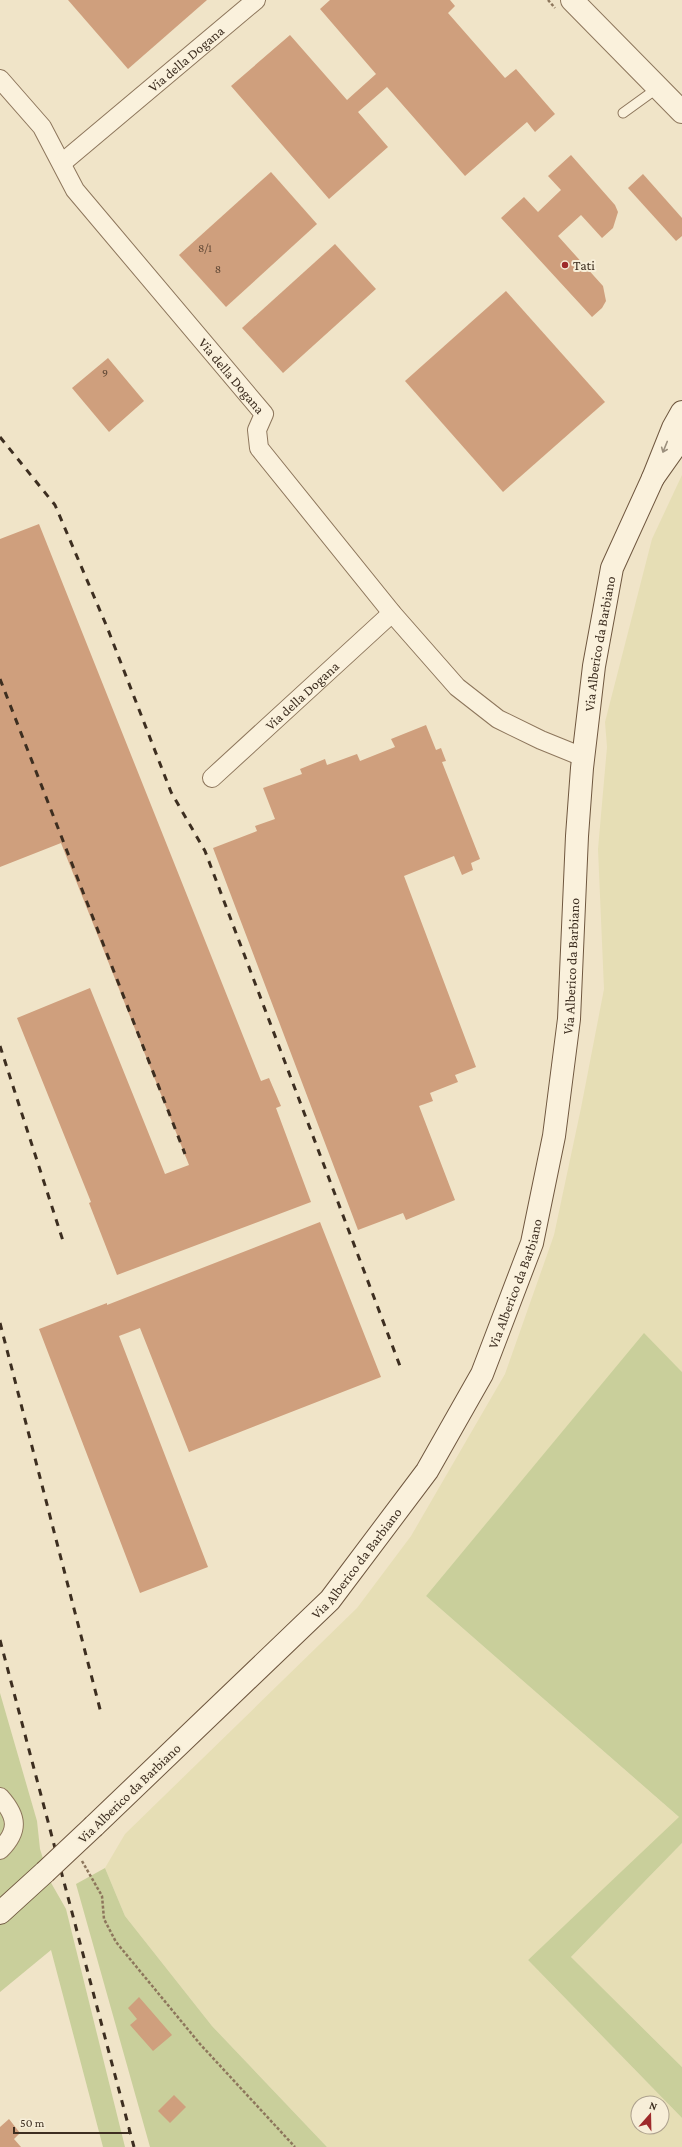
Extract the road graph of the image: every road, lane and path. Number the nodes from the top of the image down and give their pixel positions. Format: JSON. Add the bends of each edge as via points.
{"nodes":[{"id":1,"x":256,"y":0,"type":"edge"},
{"id":2,"x":572,"y":0,"type":"edge"},
{"id":3,"x":0,"y":79,"type":"edge"},
{"id":4,"x":659,"y":87,"type":"junction"},
{"id":5,"x":682,"y":112,"type":"edge"},
{"id":6,"x":623,"y":113,"type":"dead end"},
{"id":7,"x":62,"y":163,"type":"junction"},
{"id":8,"x":682,"y":412,"type":"edge"},
{"id":9,"x":682,"y":437,"type":"edge"},
{"id":10,"x":653,"y":478,"type":"junction"},
{"id":11,"x":392,"y":613,"type":"junction"},
{"id":12,"x":583,"y":757,"type":"junction"},
{"id":13,"x":212,"y":778,"type":"dead end"},
{"id":14,"x":0,"y":1797,"type":"edge"},
{"id":15,"x":0,"y":1850,"type":"edge"},
{"id":16,"x":80,"y":1858,"type":"dead end"},
{"id":17,"x":0,"y":1913,"type":"edge"},
{"id":18,"x":295,"y":2147,"type":"edge"}],
"edges":[{"from":1,"to":7,"type":"street","name":"Via della Dogana"},
{"from":2,"to":4,"type":"main road"},
{"from":3,"to":7,"type":"street","name":"Via della Dogana","via":[[42,127]]},
{"from":4,"to":5,"type":"main road"},
{"from":4,"to":6,"type":"lane"},
{"from":7,"to":11,"type":"street","name":"Via della Dogana","via":[[75,190],[264,414],[257,430],[259,448]]},
{"from":8,"to":10,"type":"main road","name":"Via Alberico da Barbiano","one_way":true},
{"from":9,"to":10,"type":"main road","name":"Via Alberico da Barbiano"},
{"from":10,"to":12,"type":"main road","name":"Via Alberico da Barbiano","via":[[612,568],[594,666]]},
{"from":11,"to":12,"type":"street","name":"Via della Dogana","via":[[457,687],[498,719]]},
{"from":11,"to":13,"type":"street","name":"Via della Dogana"},
{"from":12,"to":17,"type":"main road","name":"Via Alberico da Barbiano","bridge":true,"via":[[569,1019],[554,1136],[532,1243],[482,1374],[427,1471],[330,1600]]},
{"from":14,"to":15,"type":"street","via":[[11,1811],[14,1828],[12,1836]]},
{"from":16,"to":18,"type":"path","via":[[102,1896],[104,1919],[116,1942],[200,2044]]}]}
